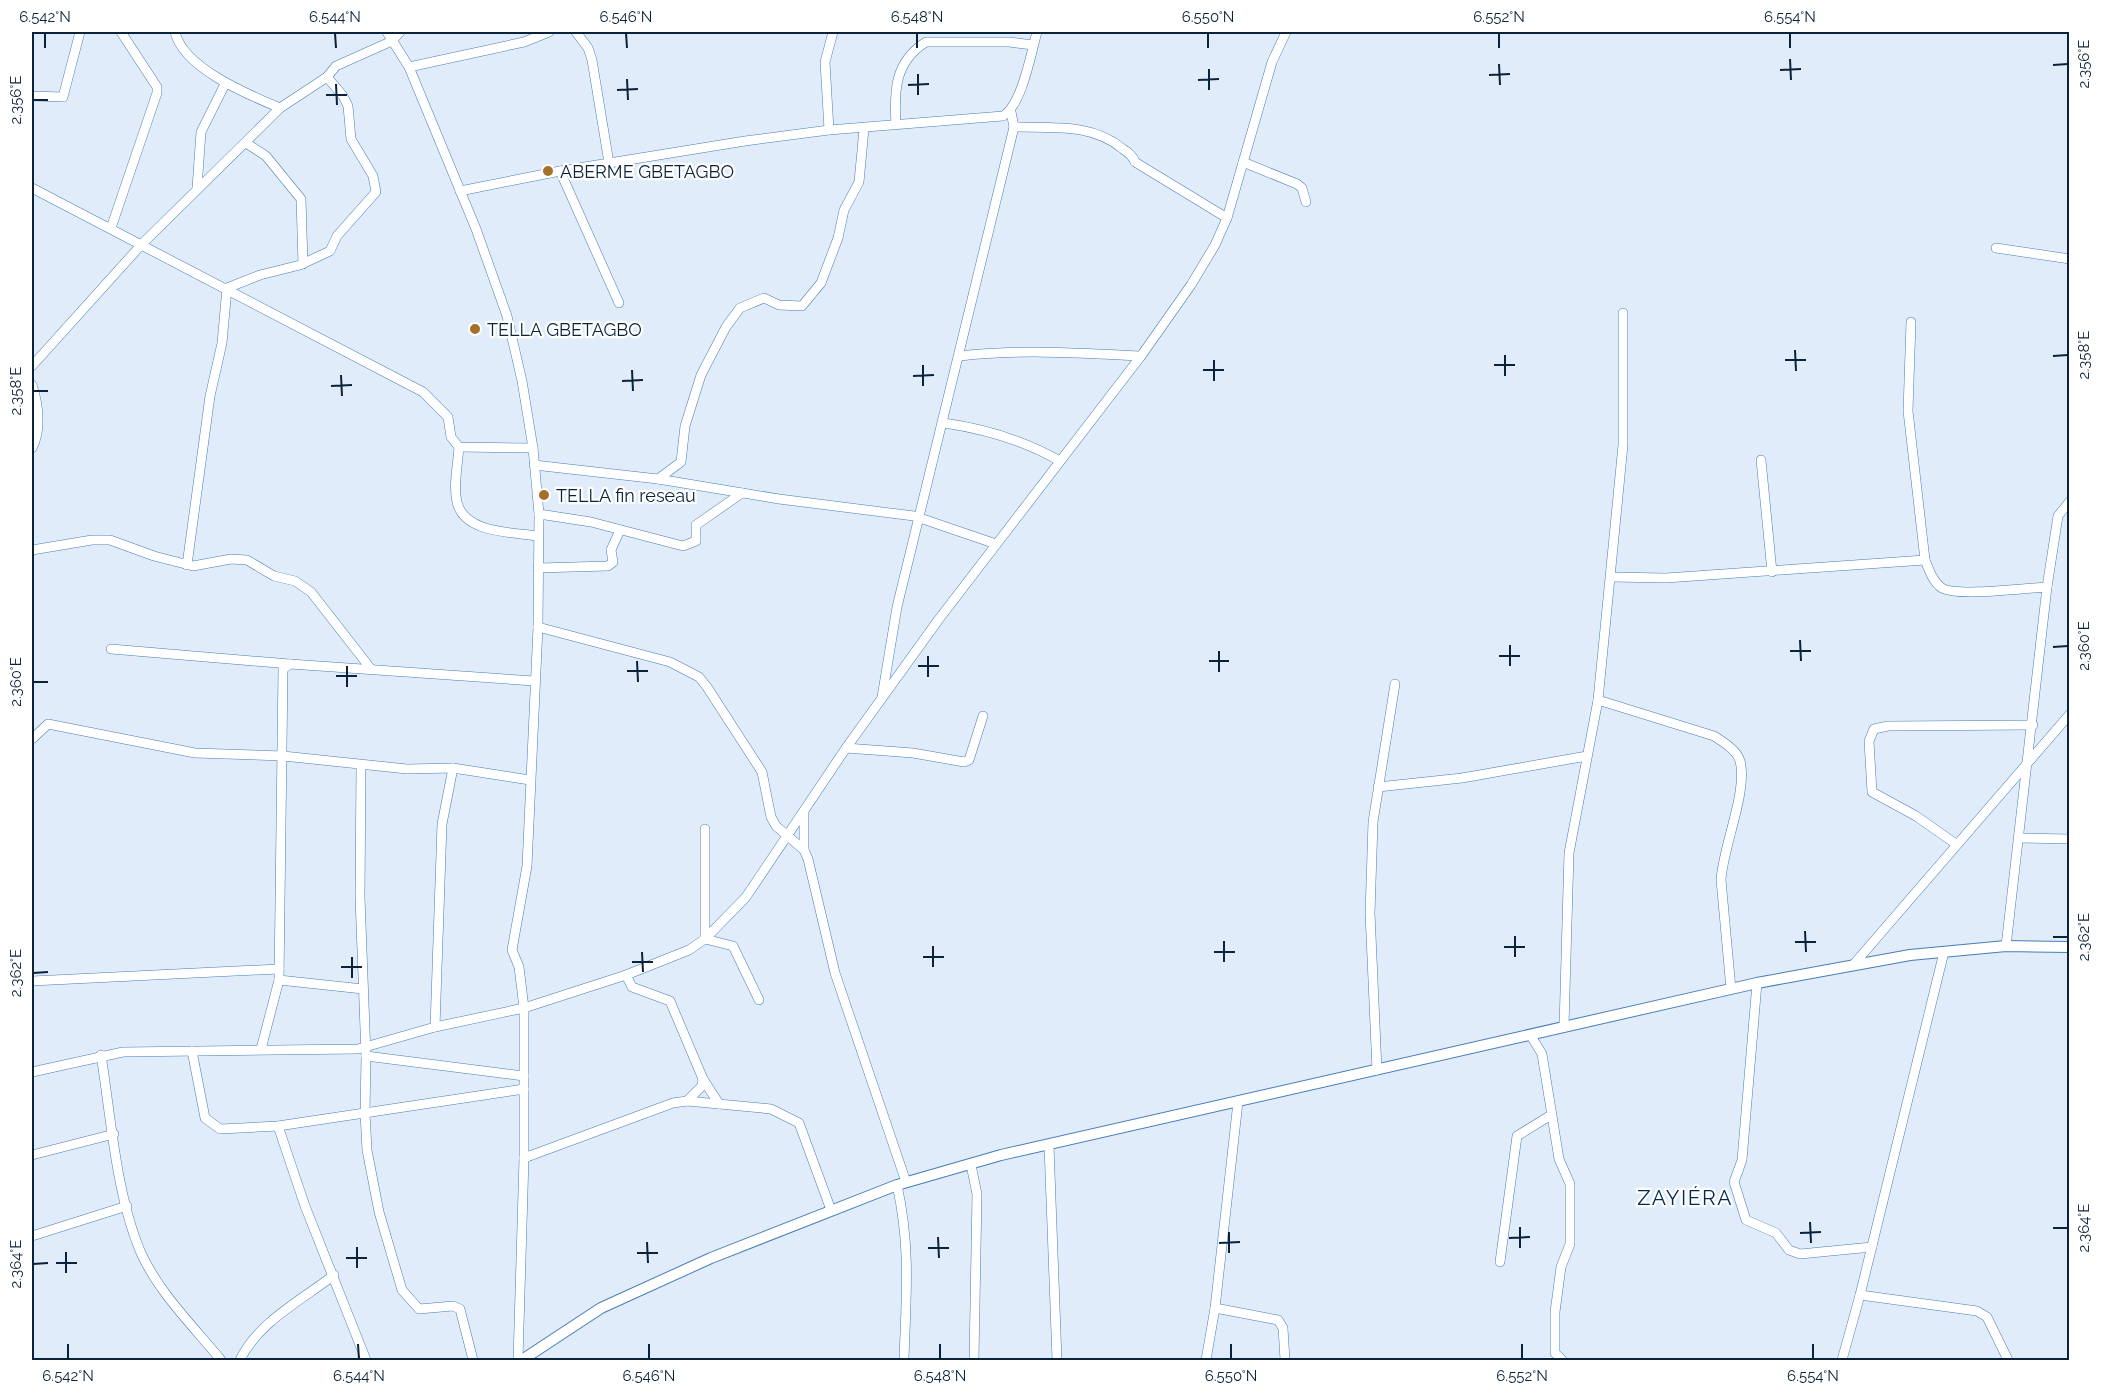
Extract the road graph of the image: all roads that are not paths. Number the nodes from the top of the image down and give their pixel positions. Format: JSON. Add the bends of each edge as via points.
{"nodes":[{"id":1,"x":80,"y":32,"type":"edge"},
{"id":2,"x":121,"y":32,"type":"edge"},
{"id":3,"x":175,"y":32,"type":"edge"},
{"id":4,"x":387,"y":32,"type":"edge"},
{"id":5,"x":400,"y":32,"type":"edge"},
{"id":6,"x":549,"y":32,"type":"edge"},
{"id":7,"x":576,"y":32,"type":"edge"},
{"id":8,"x":833,"y":32,"type":"edge"},
{"id":9,"x":1037,"y":32,"type":"edge"},
{"id":10,"x":1286,"y":32,"type":"edge"},
{"id":11,"x":393,"y":41,"type":"junction"},
{"id":12,"x":1033,"y":45,"type":"junction"},
{"id":13,"x":409,"y":67,"type":"junction"},
{"id":14,"x":327,"y":77,"type":"junction"},
{"id":15,"x":225,"y":84,"type":"junction"},
{"id":16,"x":32,"y":96,"type":"edge"},
{"id":17,"x":280,"y":108,"type":"junction"},
{"id":18,"x":1011,"y":112,"type":"junction"},
{"id":19,"x":896,"y":125,"type":"junction"},
{"id":20,"x":1014,"y":127,"type":"junction"},
{"id":21,"x":864,"y":129,"type":"junction"},
{"id":22,"x":829,"y":130,"type":"junction"},
{"id":23,"x":246,"y":143,"type":"junction"},
{"id":24,"x":1243,"y":162,"type":"junction"},
{"id":25,"x":609,"y":163,"type":"junction"},
{"id":26,"x":560,"y":171,"type":"junction"},
{"id":27,"x":32,"y":188,"type":"edge"},
{"id":28,"x":197,"y":188,"type":"junction"},
{"id":29,"x":460,"y":191,"type":"junction"},
{"id":30,"x":1306,"y":202,"type":"dead end"},
{"id":31,"x":1227,"y":218,"type":"junction"},
{"id":32,"x":111,"y":228,"type":"junction"},
{"id":33,"x":142,"y":244,"type":"junction"},
{"id":34,"x":1996,"y":248,"type":"dead end"},
{"id":35,"x":2070,"y":259,"type":"edge"},
{"id":36,"x":303,"y":264,"type":"junction"},
{"id":37,"x":227,"y":288,"type":"junction"},
{"id":38,"x":619,"y":303,"type":"dead end"},
{"id":39,"x":1623,"y":313,"type":"dead end"},
{"id":40,"x":1911,"y":322,"type":"dead end"},
{"id":41,"x":960,"y":356,"type":"junction"},
{"id":42,"x":1141,"y":356,"type":"junction"},
{"id":43,"x":32,"y":366,"type":"edge"},
{"id":44,"x":32,"y":385,"type":"edge"},
{"id":45,"x":944,"y":423,"type":"junction"},
{"id":46,"x":459,"y":447,"type":"junction"},
{"id":47,"x":32,"y":448,"type":"edge"},
{"id":48,"x":533,"y":448,"type":"junction"},
{"id":49,"x":1761,"y":460,"type":"dead end"},
{"id":50,"x":1060,"y":461,"type":"junction"},
{"id":51,"x":534,"y":465,"type":"junction"},
{"id":52,"x":658,"y":479,"type":"junction"},
{"id":53,"x":742,"y":493,"type":"junction"},
{"id":54,"x":2070,"y":501,"type":"edge"},
{"id":55,"x":539,"y":514,"type":"junction"},
{"id":56,"x":921,"y":519,"type":"junction"},
{"id":57,"x":620,"y":530,"type":"junction"},
{"id":58,"x":538,"y":536,"type":"junction"},
{"id":59,"x":996,"y":544,"type":"junction"},
{"id":60,"x":32,"y":549,"type":"edge"},
{"id":61,"x":1925,"y":560,"type":"junction"},
{"id":62,"x":187,"y":565,"type":"junction"},
{"id":63,"x":537,"y":568,"type":"junction"},
{"id":64,"x":1772,"y":572,"type":"junction"},
{"id":65,"x":1611,"y":577,"type":"junction"},
{"id":66,"x":2047,"y":587,"type":"junction"},
{"id":67,"x":537,"y":627,"type":"junction"},
{"id":68,"x":111,"y":649,"type":"dead end"},
{"id":69,"x":290,"y":664,"type":"junction"},
{"id":70,"x":371,"y":669,"type":"junction"},
{"id":71,"x":534,"y":681,"type":"junction"},
{"id":72,"x":1395,"y":684,"type":"dead end"},
{"id":73,"x":881,"y":700,"type":"junction"},
{"id":74,"x":1598,"y":700,"type":"junction"},
{"id":75,"x":983,"y":716,"type":"dead end"},
{"id":76,"x":2068,"y":716,"type":"edge"},
{"id":77,"x":2033,"y":725,"type":"junction"},
{"id":78,"x":32,"y":739,"type":"edge"},
{"id":79,"x":846,"y":748,"type":"junction"},
{"id":80,"x":283,"y":756,"type":"junction"},
{"id":81,"x":1587,"y":756,"type":"junction"},
{"id":82,"x":2028,"y":760,"type":"junction"},
{"id":83,"x":362,"y":765,"type":"junction"},
{"id":84,"x":453,"y":768,"type":"junction"},
{"id":85,"x":530,"y":780,"type":"junction"},
{"id":86,"x":1377,"y":787,"type":"junction"},
{"id":87,"x":804,"y":812,"type":"junction"},
{"id":88,"x":705,"y":829,"type":"dead end"},
{"id":89,"x":788,"y":836,"type":"junction"},
{"id":90,"x":2020,"y":838,"type":"junction"},
{"id":91,"x":2070,"y":838,"type":"edge"},
{"id":92,"x":1956,"y":843,"type":"junction"},
{"id":93,"x":804,"y":850,"type":"junction"},
{"id":94,"x":705,"y":939,"type":"junction"},
{"id":95,"x":2006,"y":946,"type":"junction"},
{"id":96,"x":2070,"y":947,"type":"edge"},
{"id":97,"x":1944,"y":952,"type":"junction"},
{"id":98,"x":1854,"y":964,"type":"junction"},
{"id":99,"x":279,"y":969,"type":"junction"},
{"id":100,"x":626,"y":975,"type":"junction"},
{"id":101,"x":279,"y":980,"type":"junction"},
{"id":102,"x":32,"y":981,"type":"edge"},
{"id":103,"x":1757,"y":983,"type":"junction"},
{"id":104,"x":363,"y":989,"type":"junction"},
{"id":105,"x":1731,"y":989,"type":"junction"},
{"id":106,"x":759,"y":1000,"type":"dead end"},
{"id":107,"x":524,"y":1008,"type":"junction"},
{"id":108,"x":435,"y":1027,"type":"junction"},
{"id":109,"x":1564,"y":1027,"type":"junction"},
{"id":110,"x":1531,"y":1036,"type":"junction"},
{"id":111,"x":261,"y":1049,"type":"junction"},
{"id":112,"x":192,"y":1051,"type":"junction"},
{"id":113,"x":366,"y":1052,"type":"junction"},
{"id":114,"x":101,"y":1055,"type":"junction"},
{"id":115,"x":1377,"y":1070,"type":"junction"},
{"id":116,"x":32,"y":1072,"type":"edge"},
{"id":117,"x":524,"y":1076,"type":"junction"},
{"id":118,"x":703,"y":1079,"type":"junction"},
{"id":119,"x":524,"y":1089,"type":"junction"},
{"id":120,"x":687,"y":1101,"type":"junction"},
{"id":121,"x":1238,"y":1102,"type":"junction"},
{"id":122,"x":719,"y":1104,"type":"junction"},
{"id":123,"x":364,"y":1113,"type":"junction"},
{"id":124,"x":1551,"y":1115,"type":"junction"},
{"id":125,"x":278,"y":1126,"type":"junction"},
{"id":126,"x":114,"y":1134,"type":"junction"},
{"id":127,"x":1049,"y":1146,"type":"junction"},
{"id":128,"x":32,"y":1155,"type":"edge"},
{"id":129,"x":524,"y":1158,"type":"junction"},
{"id":130,"x":971,"y":1165,"type":"junction"},
{"id":131,"x":902,"y":1184,"type":"junction"},
{"id":132,"x":128,"y":1206,"type":"junction"},
{"id":133,"x":831,"y":1210,"type":"junction"},
{"id":134,"x":32,"y":1236,"type":"edge"},
{"id":135,"x":1872,"y":1247,"type":"junction"},
{"id":136,"x":1500,"y":1263,"type":"dead end"},
{"id":137,"x":334,"y":1275,"type":"junction"},
{"id":138,"x":1860,"y":1295,"type":"junction"},
{"id":139,"x":1215,"y":1308,"type":"junction"},
{"id":140,"x":221,"y":1360,"type":"edge"},
{"id":141,"x":240,"y":1360,"type":"edge"},
{"id":142,"x":366,"y":1360,"type":"edge"},
{"id":143,"x":473,"y":1360,"type":"edge"},
{"id":144,"x":520,"y":1360,"type":"edge"},
{"id":145,"x":904,"y":1360,"type":"edge"},
{"id":146,"x":974,"y":1360,"type":"edge"},
{"id":147,"x":1057,"y":1360,"type":"edge"},
{"id":148,"x":1206,"y":1360,"type":"edge"},
{"id":149,"x":1285,"y":1360,"type":"edge"},
{"id":150,"x":1562,"y":1360,"type":"edge"},
{"id":151,"x":1842,"y":1360,"type":"edge"},
{"id":152,"x":2007,"y":1360,"type":"edge"}],
"edges":[{"from":1,"to":16,"type":"street","via":[[63,97]]},
{"from":2,"to":32,"type":"street","via":[[158,90]]},
{"from":3,"to":15,"type":"street","via":[[184,50]]},
{"from":4,"to":11,"type":"street"},
{"from":5,"to":11,"type":"street"},
{"from":6,"to":13,"type":"street","via":[[524,42]]},
{"from":7,"to":25,"type":"street","via":[[592,60]]},
{"from":8,"to":22,"type":"street","via":[[825,62]]},
{"from":9,"to":12,"type":"street"},
{"from":10,"to":24,"type":"street","via":[[1272,62]]},
{"from":11,"to":13,"type":"street"},
{"from":11,"to":14,"type":"street","via":[[354,56],[336,66]]},
{"from":12,"to":18,"type":"street"},
{"from":12,"to":19,"type":"street","via":[[926,42],[909,57],[898,76],[894,95]]},
{"from":13,"to":29,"type":"street"},
{"from":14,"to":17,"type":"street"},
{"from":14,"to":36,"type":"street","via":[[348,106],[351,139],[373,176],[376,192],[337,236],[330,251]]},
{"from":15,"to":17,"type":"street"},
{"from":15,"to":28,"type":"street","via":[[201,132]]},
{"from":17,"to":23,"type":"street"},
{"from":18,"to":19,"type":"street","via":[[1003,116]]},
{"from":18,"to":20,"type":"street"},
{"from":19,"to":21,"type":"street"},
{"from":20,"to":31,"type":"street","via":[[1098,133],[1117,144],[1135,162]]},
{"from":20,"to":41,"type":"street"},
{"from":21,"to":22,"type":"street"},
{"from":21,"to":52,"type":"street","via":[[859,182],[844,210],[821,283],[802,306],[779,305],[764,298],[740,308],[701,375],[685,426],[681,462]]},
{"from":22,"to":25,"type":"street"},
{"from":23,"to":28,"type":"street"},
{"from":23,"to":36,"type":"street","via":[[266,156],[301,199]]},
{"from":24,"to":30,"type":"street","via":[[1297,184]]},
{"from":24,"to":31,"type":"street"},
{"from":25,"to":26,"type":"street"},
{"from":26,"to":29,"type":"street"},
{"from":26,"to":38,"type":"street"},
{"from":27,"to":32,"type":"street"},
{"from":28,"to":33,"type":"street"},
{"from":29,"to":48,"type":"street","via":[[507,316]]},
{"from":31,"to":42,"type":"street","via":[[1191,285]]},
{"from":32,"to":33,"type":"street"},
{"from":33,"to":37,"type":"street"},
{"from":33,"to":43,"type":"street"},
{"from":34,"to":35,"type":"street"},
{"from":36,"to":37,"type":"street"},
{"from":37,"to":46,"type":"street","via":[[423,392],[448,417],[451,437]]},
{"from":37,"to":62,"type":"street"},
{"from":39,"to":65,"type":"street","via":[[1623,445]]},
{"from":40,"to":61,"type":"street","via":[[1908,411]]},
{"from":41,"to":42,"type":"street","via":[[1048,351]]},
{"from":41,"to":45,"type":"street"},
{"from":42,"to":50,"type":"street"},
{"from":44,"to":47,"type":"street","via":[[38,417]]},
{"from":45,"to":50,"type":"street","via":[[997,432]]},
{"from":45,"to":56,"type":"street"},
{"from":46,"to":48,"type":"street"},
{"from":46,"to":58,"type":"street","via":[[456,502],[467,518],[486,528]]},
{"from":48,"to":51,"type":"street"},
{"from":49,"to":64,"type":"street"},
{"from":50,"to":59,"type":"street"},
{"from":51,"to":52,"type":"street"},
{"from":51,"to":55,"type":"street"},
{"from":52,"to":53,"type":"street"},
{"from":53,"to":56,"type":"street"},
{"from":53,"to":57,"type":"street","via":[[696,525],[694,544],[683,546]]},
{"from":54,"to":66,"type":"street","via":[[2058,516]]},
{"from":55,"to":57,"type":"street"},
{"from":55,"to":58,"type":"street"},
{"from":56,"to":59,"type":"street"},
{"from":56,"to":73,"type":"street","via":[[897,607]]},
{"from":57,"to":63,"type":"street","via":[[611,550],[613,562],[608,566]]},
{"from":58,"to":63,"type":"street"},
{"from":59,"to":73,"type":"street"},
{"from":60,"to":62,"type":"street","via":[[110,540]]},
{"from":61,"to":64,"type":"street"},
{"from":61,"to":66,"type":"street","via":[[1943,588],[1965,593]]},
{"from":62,"to":70,"type":"street","via":[[247,560],[274,576],[303,586]]},
{"from":63,"to":67,"type":"street"},
{"from":64,"to":65,"type":"street"},
{"from":65,"to":74,"type":"street"},
{"from":66,"to":77,"type":"street"},
{"from":67,"to":71,"type":"street"},
{"from":67,"to":89,"type":"street","via":[[670,662],[699,677],[762,772],[771,817]]},
{"from":68,"to":69,"type":"street"},
{"from":69,"to":70,"type":"street"},
{"from":69,"to":80,"type":"street","via":[[282,672]]},
{"from":70,"to":71,"type":"street"},
{"from":71,"to":85,"type":"street"},
{"from":72,"to":86,"type":"street"},
{"from":73,"to":79,"type":"street"},
{"from":74,"to":81,"type":"street"},
{"from":74,"to":105,"type":"street","via":[[1714,736],[1739,759],[1740,791],[1722,871]]},
{"from":75,"to":79,"type":"street","via":[[969,760],[964,762]]},
{"from":76,"to":82,"type":"street"},
{"from":77,"to":82,"type":"street"},
{"from":77,"to":92,"type":"street","via":[[1874,729],[1869,741],[1872,792]]},
{"from":78,"to":80,"type":"street","via":[[48,724],[195,753]]},
{"from":79,"to":87,"type":"street"},
{"from":80,"to":83,"type":"street"},
{"from":80,"to":99,"type":"street"},
{"from":81,"to":86,"type":"street","via":[[1462,778]]},
{"from":81,"to":109,"type":"street","via":[[1569,853]]},
{"from":82,"to":90,"type":"street"},
{"from":82,"to":92,"type":"street"},
{"from":83,"to":84,"type":"street"},
{"from":83,"to":104,"type":"street"},
{"from":84,"to":85,"type":"street"},
{"from":84,"to":108,"type":"street","via":[[442,824]]},
{"from":85,"to":107,"type":"street","via":[[525,883],[512,950],[519,967]]},
{"from":86,"to":115,"type":"street","via":[[1370,913]]},
{"from":87,"to":89,"type":"street"},
{"from":87,"to":93,"type":"street"},
{"from":88,"to":94,"type":"street"},
{"from":89,"to":93,"type":"street"},
{"from":89,"to":94,"type":"street","via":[[746,897]]},
{"from":90,"to":91,"type":"street"},
{"from":90,"to":95,"type":"street"},
{"from":92,"to":98,"type":"street"},
{"from":93,"to":131,"type":"street","via":[[835,973]]},
{"from":94,"to":100,"type":"street","via":[[689,950]]},
{"from":94,"to":106,"type":"street","via":[[733,946]]},
{"from":95,"to":96,"type":"main road"},
{"from":95,"to":97,"type":"main road"},
{"from":97,"to":98,"type":"main road"},
{"from":97,"to":135,"type":"street"},
{"from":98,"to":103,"type":"main road"},
{"from":99,"to":101,"type":"street"},
{"from":99,"to":102,"type":"street"},
{"from":100,"to":107,"type":"street"},
{"from":100,"to":118,"type":"street","via":[[632,987],[670,1001]]},
{"from":101,"to":104,"type":"street"},
{"from":101,"to":111,"type":"street"},
{"from":103,"to":105,"type":"main road"},
{"from":103,"to":135,"type":"street","via":[[1742,1160],[1734,1182],[1746,1220],[1776,1233],[1789,1250],[1800,1254]]},
{"from":104,"to":113,"type":"street"},
{"from":105,"to":109,"type":"main road"},
{"from":107,"to":108,"type":"street"},
{"from":107,"to":117,"type":"street"},
{"from":108,"to":113,"type":"street"},
{"from":109,"to":110,"type":"main road"},
{"from":110,"to":115,"type":"main road"},
{"from":110,"to":124,"type":"street","via":[[1542,1054]]},
{"from":111,"to":112,"type":"street"},
{"from":111,"to":113,"type":"street"},
{"from":112,"to":114,"type":"street"},
{"from":112,"to":125,"type":"street","via":[[205,1118],[210,1124],[220,1129]]},
{"from":113,"to":117,"type":"street"},
{"from":113,"to":123,"type":"street"},
{"from":114,"to":116,"type":"street"},
{"from":114,"to":126,"type":"street"},
{"from":115,"to":121,"type":"main road"},
{"from":117,"to":119,"type":"street"},
{"from":118,"to":120,"type":"street","via":[[702,1086]]},
{"from":118,"to":122,"type":"street"},
{"from":119,"to":123,"type":"street"},
{"from":119,"to":129,"type":"street"},
{"from":120,"to":122,"type":"street"},
{"from":120,"to":129,"type":"street"},
{"from":121,"to":127,"type":"main road"},
{"from":121,"to":139,"type":"street"},
{"from":122,"to":133,"type":"street","via":[[771,1109],[799,1123]]},
{"from":123,"to":125,"type":"street"},
{"from":123,"to":143,"type":"street","via":[[379,1212],[402,1290],[419,1309],[460,1309]]},
{"from":124,"to":136,"type":"street","via":[[1516,1136]]},
{"from":124,"to":150,"type":"street","via":[[1559,1159],[1570,1184],[1570,1244],[1555,1312],[1555,1353]]},
{"from":125,"to":137,"type":"street"},
{"from":126,"to":128,"type":"street"},
{"from":126,"to":132,"type":"street"},
{"from":127,"to":130,"type":"main road"},
{"from":127,"to":147,"type":"street"},
{"from":129,"to":144,"type":"street"},
{"from":130,"to":131,"type":"main road"},
{"from":130,"to":146,"type":"street","via":[[977,1194]]},
{"from":131,"to":133,"type":"main road"},
{"from":131,"to":145,"type":"street","via":[[909,1267]]},
{"from":132,"to":134,"type":"street"},
{"from":132,"to":140,"type":"street","via":[[142,1255],[167,1295]]},
{"from":133,"to":144,"type":"main road","via":[[711,1257],[611,1303]]},
{"from":135,"to":138,"type":"street"},
{"from":137,"to":141,"type":"street","via":[[253,1338]]},
{"from":137,"to":142,"type":"street"},
{"from":138,"to":151,"type":"street"},
{"from":138,"to":152,"type":"street","via":[[1977,1311],[1987,1317]]},
{"from":139,"to":148,"type":"street"},
{"from":139,"to":149,"type":"street","via":[[1278,1320],[1283,1328]]}]}
